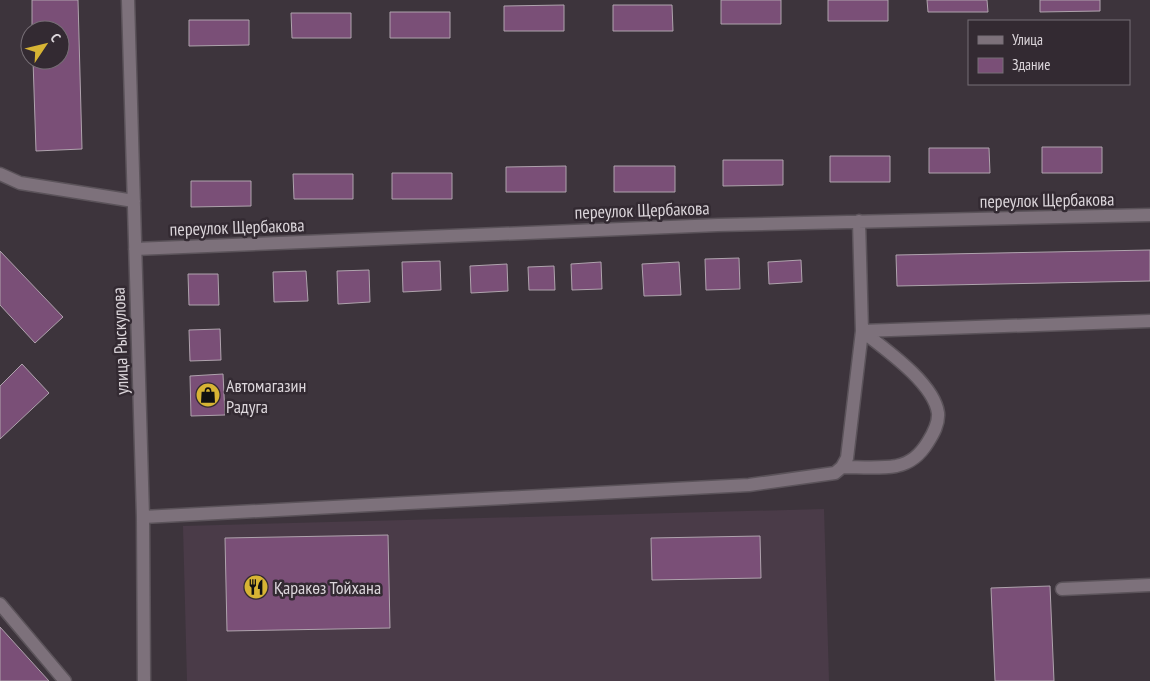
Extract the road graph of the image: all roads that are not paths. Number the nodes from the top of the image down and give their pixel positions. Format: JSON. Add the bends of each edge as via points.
{"nodes":[{"id":1,"x":128,"y":0,"type":"edge"},
{"id":2,"x":0,"y":174,"type":"edge"},
{"id":3,"x":134,"y":201,"type":"junction"},
{"id":4,"x":1150,"y":215,"type":"edge"},
{"id":5,"x":860,"y":221,"type":"junction"},
{"id":6,"x":135,"y":249,"type":"junction"},
{"id":7,"x":1150,"y":321,"type":"edge"},
{"id":8,"x":862,"y":330,"type":"junction"},
{"id":9,"x":842,"y":467,"type":"junction"},
{"id":10,"x":143,"y":517,"type":"junction"},
{"id":11,"x":1150,"y":585,"type":"edge"},
{"id":12,"x":1062,"y":589,"type":"dead end"},
{"id":13,"x":0,"y":604,"type":"edge"},
{"id":14,"x":65,"y":681,"type":"edge"},
{"id":15,"x":144,"y":681,"type":"edge"}],
"edges":[{"from":1,"to":3,"type":"street","name":"улица Рыскулова"},
{"from":2,"to":3,"type":"street","via":[[20,183]]},
{"from":3,"to":6,"type":"street","name":"улица Рыскулова"},
{"from":4,"to":5,"type":"street","name":"переулок Щербакова"},
{"from":5,"to":6,"type":"street","name":"переулок Щербакова"},
{"from":5,"to":8,"type":"street"},
{"from":6,"to":10,"type":"street","name":"улица Рыскулова"},
{"from":7,"to":8,"type":"street"},
{"from":8,"to":9,"type":"street","via":[[848,458]]},
{"from":8,"to":9,"type":"street","via":[[922,383],[934,401],[938,415],[935,431],[913,460],[895,466]]},
{"from":9,"to":10,"type":"street","via":[[835,473],[748,485]]},
{"from":10,"to":15,"type":"street","name":"улица Рыскулова"},
{"from":11,"to":12,"type":"street"},
{"from":13,"to":14,"type":"street"}]}
